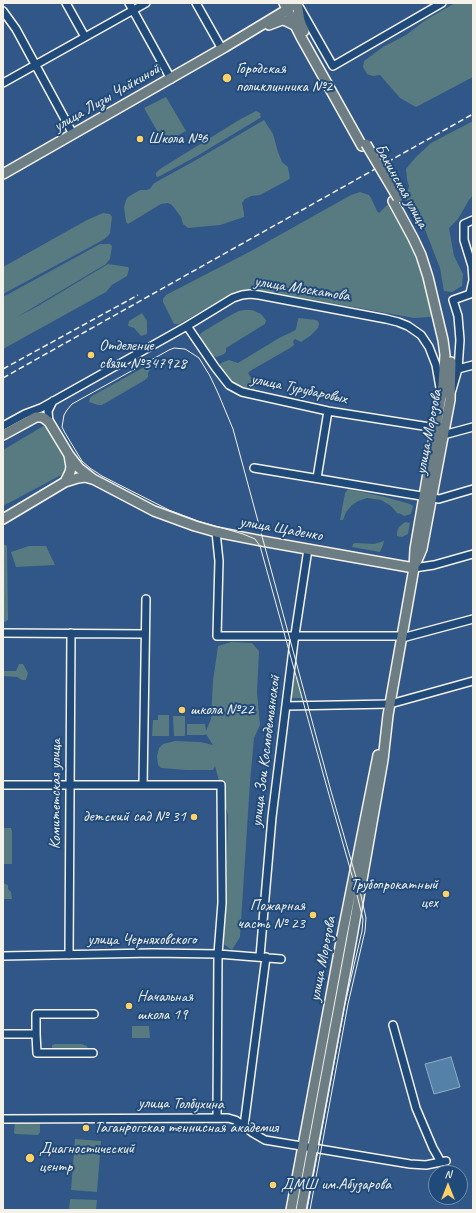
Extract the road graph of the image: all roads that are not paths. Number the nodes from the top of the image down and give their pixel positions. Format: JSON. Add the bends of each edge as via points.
{"nodes":[{"id":1,"x":66,"y":3,"type":"edge"},
{"id":2,"x":129,"y":3,"type":"edge"},
{"id":3,"x":146,"y":3,"type":"edge"},
{"id":4,"x":196,"y":3,"type":"edge"},
{"id":5,"x":297,"y":3,"type":"edge"},
{"id":6,"x":442,"y":3,"type":"edge"},
{"id":7,"x":288,"y":5,"type":"edge"},
{"id":8,"x":133,"y":10,"type":"junction"},
{"id":9,"x":4,"y":15,"type":"edge"},
{"id":10,"x":301,"y":28,"type":"junction"},
{"id":11,"x":85,"y":37,"type":"junction"},
{"id":12,"x":223,"y":48,"type":"junction"},
{"id":13,"x":36,"y":65,"type":"junction"},
{"id":14,"x":171,"y":79,"type":"junction"},
{"id":15,"x":3,"y":83,"type":"edge"},
{"id":16,"x":73,"y":134,"type":"junction"},
{"id":17,"x":3,"y":174,"type":"edge"},
{"id":18,"x":473,"y":220,"type":"edge"},
{"id":19,"x":472,"y":293,"type":"edge"},
{"id":20,"x":187,"y":326,"type":"junction"},
{"id":21,"x":473,"y":365,"type":"edge"},
{"id":22,"x":458,"y":369,"type":"junction"},
{"id":23,"x":446,"y":399,"type":"junction"},
{"id":24,"x":53,"y":400,"type":"junction"},
{"id":25,"x":40,"y":408,"type":"junction"},
{"id":26,"x":328,"y":411,"type":"junction"},
{"id":27,"x":36,"y":417,"type":"junction"},
{"id":28,"x":49,"y":422,"type":"junction"},
{"id":29,"x":3,"y":426,"type":"edge"},
{"id":30,"x":473,"y":427,"type":"edge"},
{"id":31,"x":440,"y":431,"type":"junction"},
{"id":32,"x":3,"y":435,"type":"edge"},
{"id":33,"x":69,"y":455,"type":"junction"},
{"id":34,"x":254,"y":468,"type":"dead end"},
{"id":35,"x":317,"y":478,"type":"junction"},
{"id":36,"x":93,"y":479,"type":"junction"},
{"id":37,"x":65,"y":482,"type":"junction"},
{"id":38,"x":473,"y":489,"type":"edge"},
{"id":39,"x":427,"y":497,"type":"junction"},
{"id":40,"x":3,"y":519,"type":"edge"},
{"id":41,"x":216,"y":532,"type":"junction"},
{"id":42,"x":308,"y":549,"type":"junction"},
{"id":43,"x":473,"y":554,"type":"edge"},
{"id":44,"x":414,"y":568,"type":"junction"},
{"id":45,"x":146,"y":600,"type":"dead end"},
{"id":46,"x":473,"y":619,"type":"edge"},
{"id":47,"x":3,"y":633,"type":"edge"},
{"id":48,"x":70,"y":633,"type":"junction"},
{"id":49,"x":145,"y":634,"type":"junction"},
{"id":50,"x":294,"y":636,"type":"junction"},
{"id":51,"x":402,"y":637,"type":"junction"},
{"id":52,"x":473,"y":681,"type":"edge"},
{"id":53,"x":390,"y":704,"type":"junction"},
{"id":54,"x":286,"y":706,"type":"junction"},
{"id":55,"x":388,"y":715,"type":"junction"},
{"id":56,"x":3,"y":785,"type":"edge"},
{"id":57,"x":70,"y":785,"type":"junction"},
{"id":58,"x":143,"y":785,"type":"junction"},
{"id":59,"x":342,"y":936,"type":"junction"},
{"id":60,"x":352,"y":937,"type":"junction"},
{"id":61,"x":218,"y":954,"type":"junction"},
{"id":62,"x":69,"y":955,"type":"junction"},
{"id":63,"x":3,"y":956,"type":"edge"},
{"id":64,"x":263,"y":957,"type":"junction"},
{"id":65,"x":281,"y":959,"type":"dead end"},
{"id":66,"x":334,"y":983,"type":"junction"},
{"id":67,"x":343,"y":984,"type":"junction"},
{"id":68,"x":94,"y":1014,"type":"dead end"},
{"id":69,"x":392,"y":1025,"type":"dead end"},
{"id":70,"x":3,"y":1034,"type":"edge"},
{"id":71,"x":36,"y":1034,"type":"junction"},
{"id":72,"x":93,"y":1053,"type":"dead end"},
{"id":73,"x":217,"y":1118,"type":"junction"},
{"id":74,"x":3,"y":1119,"type":"edge"},
{"id":75,"x":244,"y":1126,"type":"junction"},
{"id":76,"x":303,"y":1146,"type":"junction"},
{"id":77,"x":312,"y":1148,"type":"junction"},
{"id":78,"x":291,"y":1210,"type":"edge"},
{"id":79,"x":301,"y":1210,"type":"edge"}],
"edges":[{"from":1,"to":11,"type":"street"},
{"from":2,"to":8,"type":"street"},
{"from":3,"to":8,"type":"street"},
{"from":4,"to":12,"type":"street"},
{"from":5,"to":10,"type":"main road","name":"Бакинская улица"},
{"from":6,"to":10,"type":"street","via":[[333,66]]},
{"from":7,"to":10,"type":"main road","name":"Бакинская улица"},
{"from":7,"to":12,"type":"main road","name":"улица Лизы Чайкиной"},
{"from":8,"to":11,"type":"street"},
{"from":8,"to":14,"type":"street"},
{"from":9,"to":13,"type":"street","via":[[16,29]]},
{"from":10,"to":12,"type":"main road","name":"улица Лизы Чайкиной","via":[[286,21],[278,21]]},
{"from":10,"to":23,"type":"main road","name":"Бакинская улица","bridge":true,"via":[[364,145],[419,238],[426,255],[449,340],[451,356]]},
{"from":11,"to":13,"type":"street"},
{"from":12,"to":14,"type":"main road","name":"улица Лизы Чайкиной"},
{"from":13,"to":15,"type":"street"},
{"from":13,"to":16,"type":"street"},
{"from":14,"to":16,"type":"main road","name":"улица Лизы Чайкиной"},
{"from":16,"to":17,"type":"main road","name":"улица Лизы Чайкиной"},
{"from":18,"to":19,"type":"street","via":[[464,224],[464,240],[472,266]]},
{"from":19,"to":22,"type":"street","name":"улица Морозова","via":[[453,300],[458,316],[460,340]]},
{"from":20,"to":23,"type":"street","name":"улица Москатова","via":[[233,298],[250,294],[398,322],[415,330],[429,347]]},
{"from":20,"to":24,"type":"street","name":"улица Москатова"},
{"from":20,"to":26,"type":"street","name":"улица Турубаровых","via":[[229,385],[250,395]]},
{"from":21,"to":22,"type":"street"},
{"from":22,"to":23,"type":"street","name":"улица Морозова"},
{"from":23,"to":31,"type":"main road","name":"улица Морозова"},
{"from":24,"to":25,"type":"street","name":"улица Москатова"},
{"from":24,"to":28,"type":"street","via":[[48,411]]},
{"from":25,"to":27,"type":"street"},
{"from":25,"to":29,"type":"street","name":"улица Москатова"},
{"from":26,"to":31,"type":"street","name":"улица Турубаровых"},
{"from":26,"to":35,"type":"street"},
{"from":27,"to":28,"type":"main road"},
{"from":27,"to":32,"type":"main road"},
{"from":28,"to":33,"type":"main road","name":"улица Щаденко"},
{"from":30,"to":31,"type":"street","name":"улица Турубаровых","via":[[447,434]]},
{"from":31,"to":39,"type":"main road","name":"улица Морозова"},
{"from":33,"to":36,"type":"main road","name":"улица Щаденко","via":[[79,468]]},
{"from":33,"to":37,"type":"main road","via":[[71,467]]},
{"from":34,"to":35,"type":"street"},
{"from":35,"to":39,"type":"street"},
{"from":36,"to":37,"type":"main road","name":"улица Щаденко","via":[[85,477]]},
{"from":36,"to":41,"type":"main road","name":"улица Щаденко","via":[[154,511]]},
{"from":37,"to":40,"type":"main road","name":"улица Щаденко"},
{"from":38,"to":39,"type":"street","via":[[439,499]]},
{"from":39,"to":44,"type":"main road","name":"улица Морозова","via":[[422,549]]},
{"from":41,"to":42,"type":"main road","name":"улица Щаденко"},
{"from":41,"to":50,"type":"street","via":[[219,561],[217,636]]},
{"from":42,"to":44,"type":"main road","name":"улица Щаденко"},
{"from":42,"to":50,"type":"street","name":"улица Зои Космодемьянской"},
{"from":43,"to":44,"type":"street","name":"улица Щаденко"},
{"from":44,"to":51,"type":"main road","name":"улица Морозова"},
{"from":45,"to":49,"type":"street"},
{"from":46,"to":51,"type":"street"},
{"from":47,"to":48,"type":"street"},
{"from":48,"to":49,"type":"street"},
{"from":48,"to":57,"type":"street","name":"Комитетская улица"},
{"from":49,"to":58,"type":"street"},
{"from":50,"to":51,"type":"street"},
{"from":50,"to":54,"type":"street","name":"улица Зои Космодемьянской"},
{"from":51,"to":53,"type":"main road","name":"улица Морозова"},
{"from":52,"to":53,"type":"street"},
{"from":53,"to":54,"type":"street"},
{"from":53,"to":55,"type":"main road","name":"улица Морозова"},
{"from":54,"to":64,"type":"street","name":"улица Зои Космодемьянской","via":[[271,825]]},
{"from":55,"to":59,"type":"main road","name":"улица Морозова"},
{"from":55,"to":60,"type":"main road","name":"улица Морозова","via":[[383,760]]},
{"from":56,"to":57,"type":"street"},
{"from":57,"to":58,"type":"street"},
{"from":57,"to":62,"type":"street","name":"Комитетская улица"},
{"from":58,"to":61,"type":"street","via":[[221,785],[222,903]]},
{"from":59,"to":60,"type":"main road"},
{"from":59,"to":66,"type":"main road","name":"улица Морозова"},
{"from":60,"to":67,"type":"main road","name":"улица Морозова"},
{"from":61,"to":62,"type":"street","name":"улица Черняховского"},
{"from":61,"to":64,"type":"street","name":"улица Черняховского"},
{"from":61,"to":73,"type":"street"},
{"from":62,"to":63,"type":"street","name":"улица Черняховского"},
{"from":64,"to":65,"type":"street","name":"улица Черняховского"},
{"from":64,"to":75,"type":"street","name":"улица Зои Космодемьянской"},
{"from":66,"to":67,"type":"main road"},
{"from":66,"to":76,"type":"main road","name":"улица Морозова"},
{"from":67,"to":77,"type":"main road","name":"улица Морозова"},
{"from":68,"to":71,"type":"street","via":[[36,1014]]},
{"from":69,"to":77,"type":"street","name":"улица Толбухина","via":[[416,1108],[433,1148],[444,1162],[410,1164]]},
{"from":70,"to":71,"type":"street"},
{"from":71,"to":72,"type":"street","via":[[37,1053]]},
{"from":73,"to":74,"type":"street","name":"улица Толбухина"},
{"from":73,"to":75,"type":"street","name":"улица Толбухина","via":[[235,1120]]},
{"from":75,"to":76,"type":"street","name":"улица Толбухина","via":[[259,1138]]},
{"from":76,"to":77,"type":"street","name":"улица Толбухина"},
{"from":76,"to":78,"type":"main road","name":"улица Морозова"},
{"from":77,"to":79,"type":"main road","name":"улица Морозова"}]}
